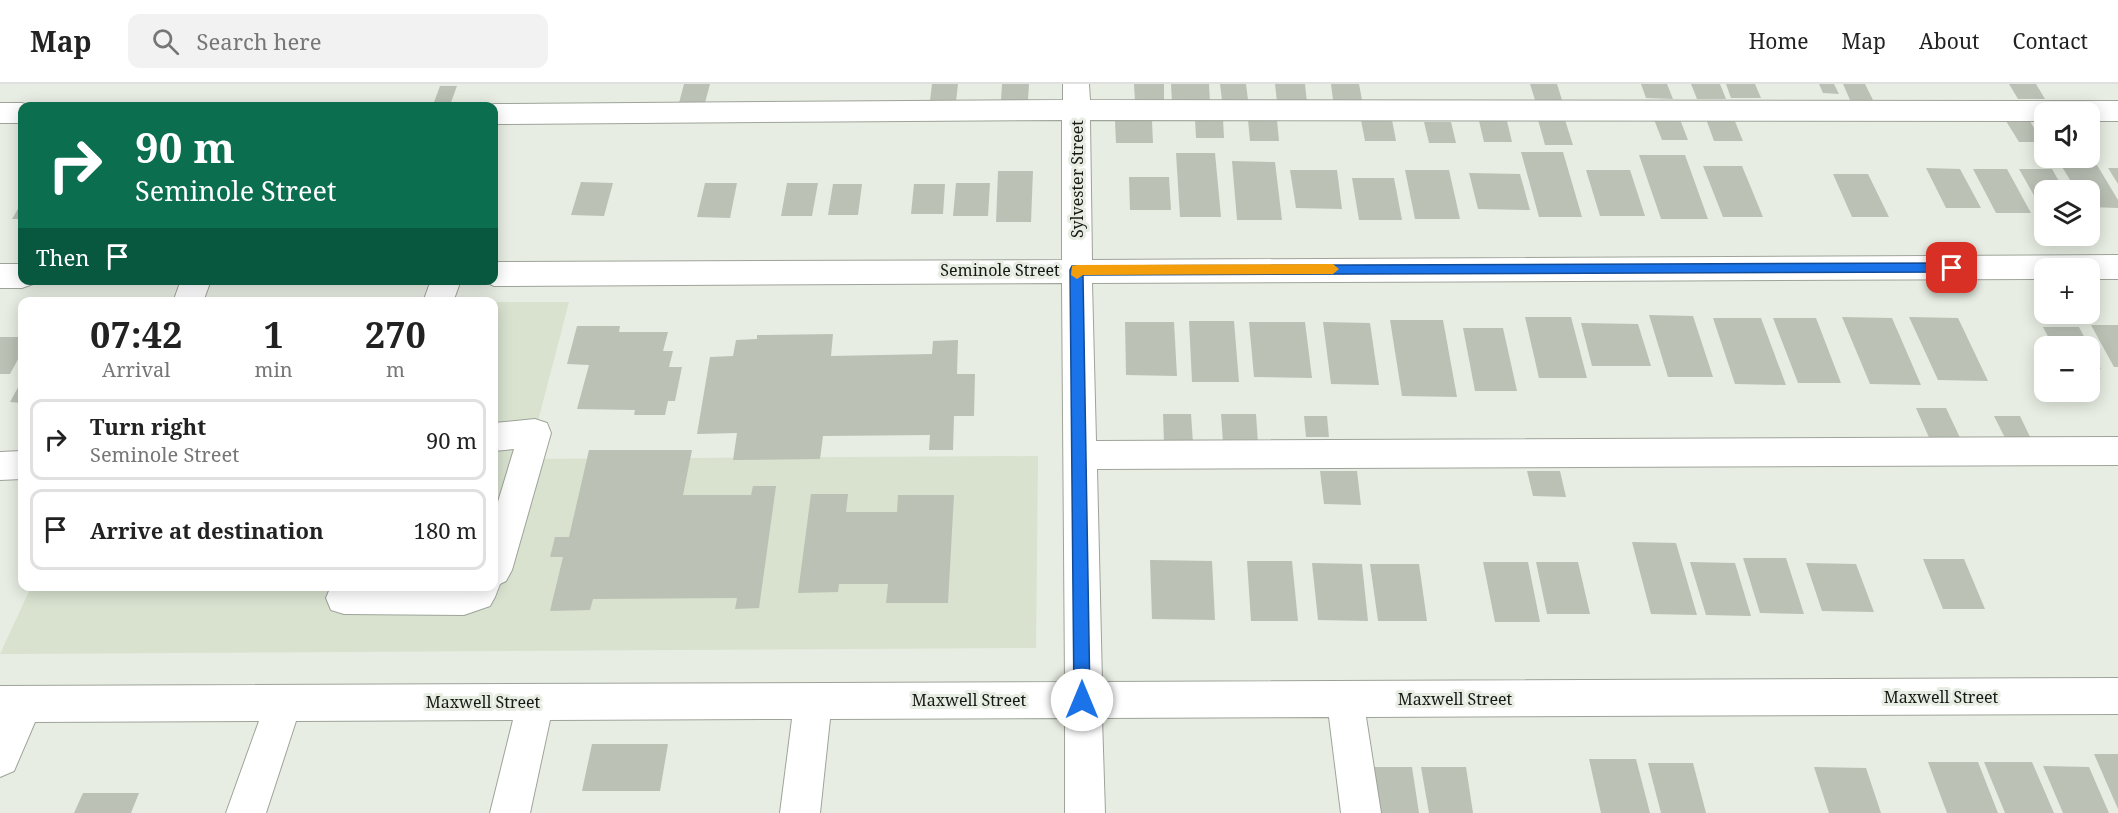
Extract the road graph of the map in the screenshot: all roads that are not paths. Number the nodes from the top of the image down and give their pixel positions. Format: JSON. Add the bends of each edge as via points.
{"nodes":[{"id":1,"x":1076,"y":97,"type":"edge"},
{"id":2,"x":2118,"y":111,"type":"edge"},
{"id":3,"x":0,"y":113,"type":"edge"},
{"id":4,"x":18,"y":113,"type":"edge"},
{"id":5,"x":498,"y":114,"type":"edge"},
{"id":6,"x":2118,"y":267,"type":"edge"},
{"id":7,"x":1077,"y":270,"type":"junction"},
{"id":8,"x":498,"y":274,"type":"edge"},
{"id":9,"x":0,"y":276,"type":"edge"},
{"id":10,"x":18,"y":276,"type":"edge"},
{"id":11,"x":498,"y":437,"type":"edge"},
{"id":12,"x":2118,"y":451,"type":"edge"},
{"id":13,"x":1079,"y":454,"type":"junction"},
{"id":14,"x":0,"y":465,"type":"edge"},
{"id":15,"x":18,"y":465,"type":"edge"},
{"id":16,"x":498,"y":557,"type":"edge"},
{"id":17,"x":479,"y":591,"type":"edge"},
{"id":18,"x":344,"y":598,"type":"dead end"},
{"id":19,"x":2118,"y":696,"type":"edge"},
{"id":20,"x":1345,"y":699,"type":"junction"},
{"id":21,"x":813,"y":700,"type":"junction"},
{"id":22,"x":1082,"y":700,"type":"junction"},
{"id":23,"x":536,"y":701,"type":"junction"},
{"id":24,"x":284,"y":702,"type":"junction"},
{"id":25,"x":13,"y":704,"type":"edge"},
{"id":26,"x":0,"y":758,"type":"edge"},
{"id":27,"x":246,"y":813,"type":"edge"},
{"id":28,"x":510,"y":813,"type":"edge"},
{"id":29,"x":800,"y":813,"type":"edge"},
{"id":30,"x":1085,"y":813,"type":"edge"},
{"id":31,"x":1360,"y":813,"type":"edge"}],
"edges":[{"from":1,"to":2,"type":"street"},
{"from":1,"to":5,"type":"street"},
{"from":1,"to":7,"type":"street","name":"Sylvester Street"},
{"from":3,"to":4,"type":"street"},
{"from":6,"to":7,"type":"street","name":"Seminole Street"},
{"from":7,"to":8,"type":"street","name":"Seminole Street"},
{"from":7,"to":13,"type":"street","name":"Sylvester Street"},
{"from":9,"to":10,"type":"street"},
{"from":11,"to":16,"type":"street","via":[[535,433]]},
{"from":12,"to":13,"type":"street"},
{"from":13,"to":22,"type":"street","name":"Sylvester Street"},
{"from":14,"to":15,"type":"street"},
{"from":17,"to":18,"type":"street","via":[[464,599]]},
{"from":19,"to":20,"type":"street","name":"Maxwell Street"},
{"from":20,"to":22,"type":"street","name":"Maxwell Street"},
{"from":20,"to":31,"type":"street"},
{"from":21,"to":22,"type":"street","name":"Maxwell Street"},
{"from":21,"to":23,"type":"street","name":"Maxwell Street"},
{"from":21,"to":29,"type":"street"},
{"from":22,"to":30,"type":"street","name":"Sylvester Street"},
{"from":23,"to":24,"type":"street","name":"Maxwell Street"},
{"from":23,"to":28,"type":"street"},
{"from":24,"to":25,"type":"street","name":"Maxwell Street"},
{"from":24,"to":27,"type":"street"},
{"from":25,"to":26,"type":"street"}]}
